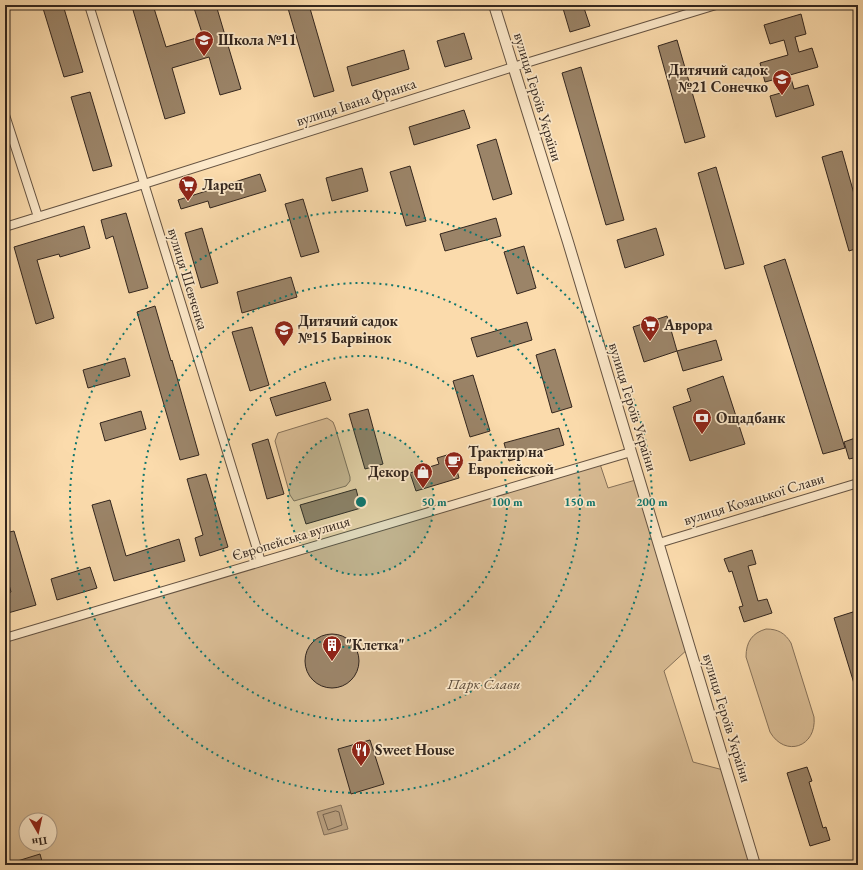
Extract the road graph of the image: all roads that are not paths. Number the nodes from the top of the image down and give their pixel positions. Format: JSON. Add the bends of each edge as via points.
{"nodes":[{"id":1,"x":89,"y":5,"type":"edge"},
{"id":2,"x":494,"y":5,"type":"edge"},
{"id":3,"x":716,"y":5,"type":"edge"},
{"id":4,"x":513,"y":67,"type":"junction"},
{"id":5,"x":5,"y":115,"type":"edge"},
{"id":6,"x":144,"y":184,"type":"junction"},
{"id":7,"x":38,"y":217,"type":"junction"},
{"id":8,"x":5,"y":227,"type":"edge"},
{"id":9,"x":631,"y":452,"type":"junction"},
{"id":10,"x":858,"y":483,"type":"edge"},
{"id":11,"x":659,"y":543,"type":"junction"},
{"id":12,"x":261,"y":562,"type":"junction"},
{"id":13,"x":5,"y":638,"type":"edge"},
{"id":14,"x":755,"y":865,"type":"edge"}],
"edges":[{"from":1,"to":6,"type":"street","name":"вулиця Шевченка"},
{"from":2,"to":4,"type":"street","name":"вулиця Героїв України"},
{"from":3,"to":4,"type":"street","name":"вулиця Івана Франка"},
{"from":4,"to":6,"type":"street","name":"вулиця Івана Франка"},
{"from":4,"to":9,"type":"street","name":"вулиця Героїв України"},
{"from":5,"to":7,"type":"street"},
{"from":6,"to":7,"type":"street","name":"вулиця Івана Франка"},
{"from":6,"to":12,"type":"street","name":"вулиця Шевченка"},
{"from":7,"to":8,"type":"street","name":"вулиця Івана Франка"},
{"from":9,"to":11,"type":"street","name":"вулиця Героїв України"},
{"from":9,"to":12,"type":"street","name":"Європейська вулиця"},
{"from":10,"to":11,"type":"street","name":"вулиця Козацької Слави"},
{"from":11,"to":14,"type":"street","name":"вулиця Героїв України"},
{"from":12,"to":13,"type":"street","name":"Європейська вулиця"}]}
